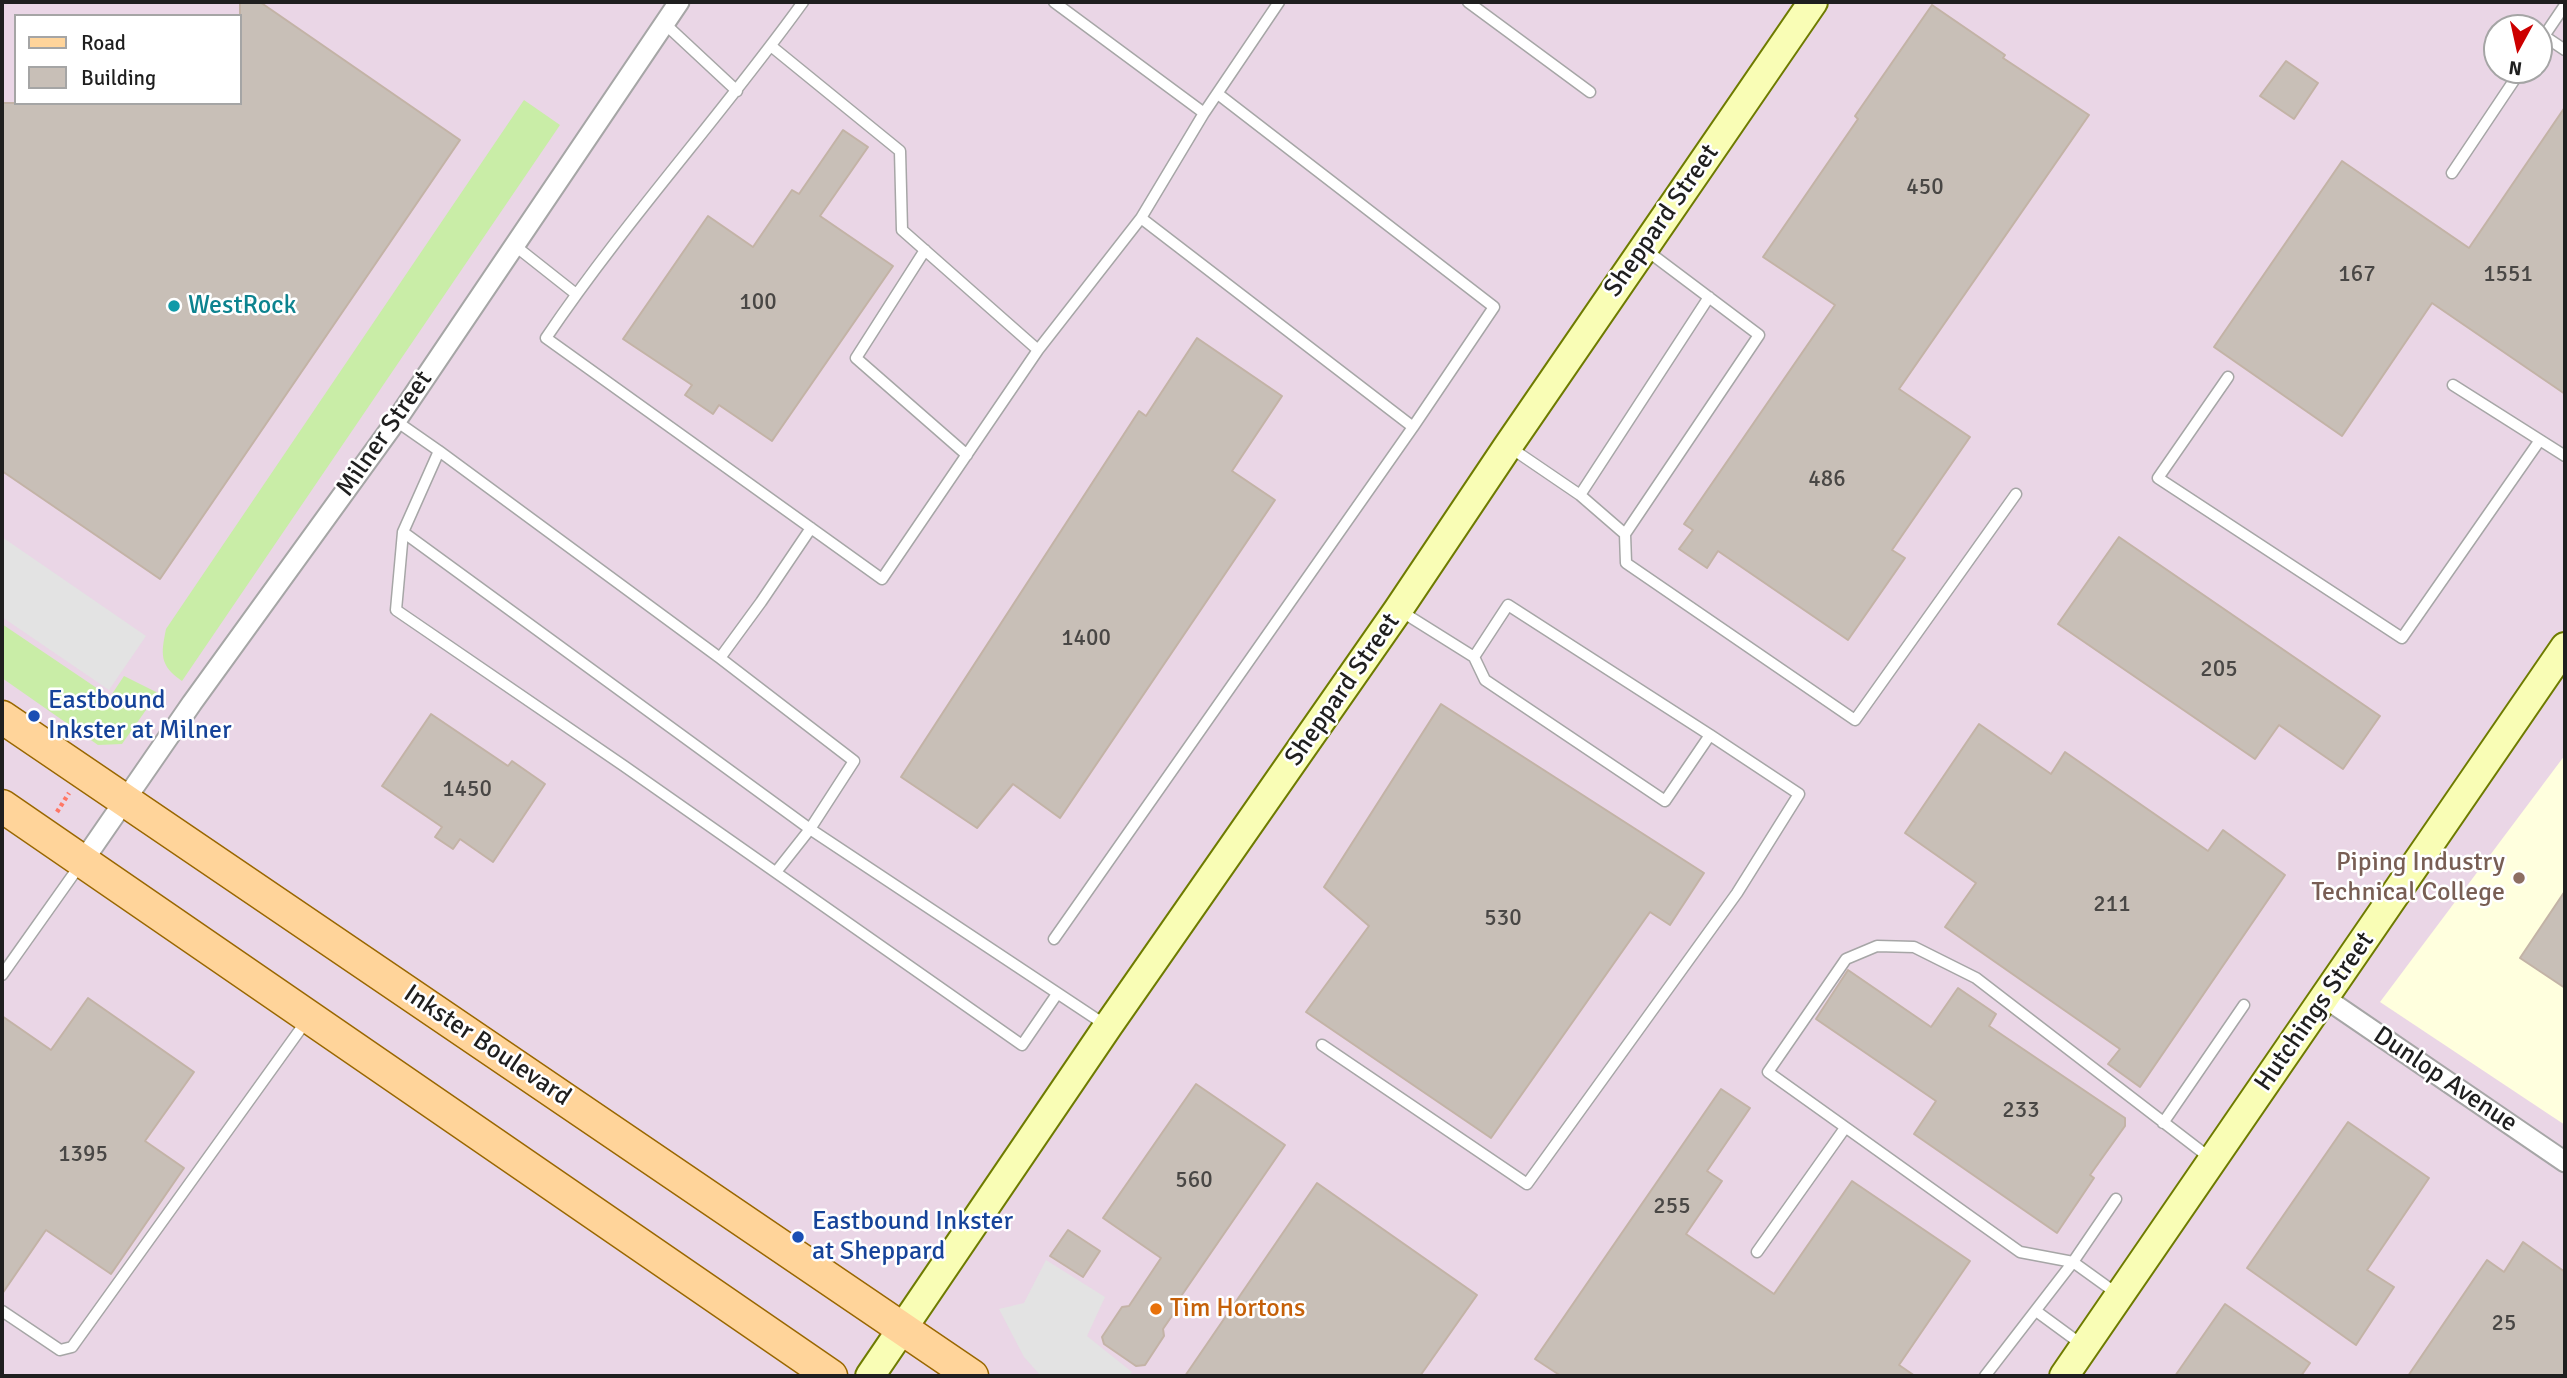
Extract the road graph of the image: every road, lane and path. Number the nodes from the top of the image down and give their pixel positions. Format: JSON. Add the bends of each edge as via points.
{"nodes":[{"id":1,"x":679,"y":2,"type":"edge"},
{"id":2,"x":803,"y":2,"type":"edge"},
{"id":3,"x":1054,"y":2,"type":"edge"},
{"id":4,"x":1279,"y":2,"type":"edge"},
{"id":5,"x":1468,"y":2,"type":"edge"},
{"id":6,"x":1813,"y":2,"type":"edge"},
{"id":7,"x":2565,"y":5,"type":"edge"},
{"id":8,"x":664,"y":23,"type":"junction"},
{"id":9,"x":2553,"y":23,"type":"edge"},
{"id":10,"x":771,"y":46,"type":"junction"},
{"id":11,"x":2512,"y":84,"type":"edge"},
{"id":12,"x":737,"y":91,"type":"junction"},
{"id":13,"x":1590,"y":92,"type":"dead end"},
{"id":14,"x":1218,"y":94,"type":"junction"},
{"id":15,"x":1205,"y":113,"type":"junction"},
{"id":16,"x":2452,"y":173,"type":"dead end"},
{"id":17,"x":1141,"y":218,"type":"junction"},
{"id":18,"x":514,"y":245,"type":"junction"},
{"id":19,"x":1643,"y":248,"type":"junction"},
{"id":20,"x":925,"y":250,"type":"junction"},
{"id":21,"x":576,"y":294,"type":"junction"},
{"id":22,"x":1709,"y":297,"type":"junction"},
{"id":23,"x":1038,"y":351,"type":"junction"},
{"id":24,"x":2228,"y":377,"type":"dead end"},
{"id":25,"x":2454,"y":385,"type":"dead end"},
{"id":26,"x":396,"y":421,"type":"junction"},
{"id":27,"x":1413,"y":427,"type":"junction"},
{"id":28,"x":2540,"y":440,"type":"junction"},
{"id":29,"x":1508,"y":446,"type":"junction"},
{"id":30,"x":439,"y":451,"type":"junction"},
{"id":31,"x":967,"y":454,"type":"junction"},
{"id":32,"x":2565,"y":456,"type":"edge"},
{"id":33,"x":2016,"y":494,"type":"dead end"},
{"id":34,"x":1580,"y":495,"type":"junction"},
{"id":35,"x":811,"y":528,"type":"junction"},
{"id":36,"x":403,"y":532,"type":"junction"},
{"id":37,"x":1625,"y":534,"type":"junction"},
{"id":38,"x":1398,"y":610,"type":"junction"},
{"id":39,"x":2565,"y":647,"type":"edge"},
{"id":40,"x":1474,"y":657,"type":"junction"},
{"id":41,"x":720,"y":659,"type":"junction"},
{"id":42,"x":2,"y":717,"type":"edge"},
{"id":43,"x":1710,"y":735,"type":"junction"},
{"id":44,"x":83,"y":772,"type":"junction"},
{"id":45,"x":125,"y":800,"type":"junction"},
{"id":46,"x":2,"y":806,"type":"edge"},
{"id":47,"x":810,"y":829,"type":"junction"},
{"id":48,"x":42,"y":834,"type":"junction"},
{"id":49,"x":83,"y":862,"type":"junction"},
{"id":50,"x":776,"y":872,"type":"junction"},
{"id":51,"x":1054,"y":939,"type":"dead end"},
{"id":52,"x":2,"y":975,"type":"edge"},
{"id":53,"x":1057,"y":994,"type":"junction"},
{"id":54,"x":2325,"y":999,"type":"junction"},
{"id":55,"x":2244,"y":1005,"type":"dead end"},
{"id":56,"x":309,"y":1017,"type":"junction"},
{"id":57,"x":1108,"y":1026,"type":"junction"},
{"id":58,"x":1321,"y":1045,"type":"dead end"},
{"id":59,"x":2163,"y":1123,"type":"junction"},
{"id":60,"x":1845,"y":1128,"type":"junction"},
{"id":61,"x":2213,"y":1160,"type":"junction"},
{"id":62,"x":2565,"y":1162,"type":"edge"},
{"id":63,"x":2116,"y":1199,"type":"dead end"},
{"id":64,"x":1757,"y":1252,"type":"dead end"},
{"id":65,"x":2073,"y":1262,"type":"junction"},
{"id":66,"x":2119,"y":1296,"type":"junction"},
{"id":67,"x":2,"y":1311,"type":"edge"},
{"id":68,"x":2036,"y":1311,"type":"junction"},
{"id":69,"x":903,"y":1329,"type":"junction"},
{"id":70,"x":2084,"y":1346,"type":"junction"},
{"id":71,"x":831,"y":1376,"type":"edge"},
{"id":72,"x":870,"y":1376,"type":"edge"},
{"id":73,"x":972,"y":1376,"type":"edge"},
{"id":74,"x":1985,"y":1376,"type":"edge"},
{"id":75,"x":2064,"y":1376,"type":"edge"}],
"edges":[{"from":1,"to":8,"type":"street","name":"Milner Street"},
{"from":2,"to":10,"type":"lane"},
{"from":3,"to":15,"type":"lane"},
{"from":4,"to":14,"type":"lane"},
{"from":5,"to":13,"type":"lane"},
{"from":6,"to":19,"type":"street","name":"Sheppard Street"},
{"from":7,"to":9,"type":"lane"},
{"from":8,"to":12,"type":"lane"},
{"from":8,"to":18,"type":"street","name":"Milner Street"},
{"from":10,"to":12,"type":"lane"},
{"from":10,"to":20,"type":"lane","via":[[900,151],[902,230]]},
{"from":11,"to":16,"type":"lane"},
{"from":12,"to":21,"type":"lane"},
{"from":14,"to":15,"type":"lane"},
{"from":14,"to":27,"type":"lane","via":[[1494,307]]},
{"from":15,"to":17,"type":"lane"},
{"from":17,"to":23,"type":"lane"},
{"from":17,"to":27,"type":"lane"},
{"from":18,"to":21,"type":"lane"},
{"from":18,"to":26,"type":"street","name":"Milner Street"},
{"from":19,"to":22,"type":"lane"},
{"from":19,"to":29,"type":"street","name":"Sheppard Street"},
{"from":20,"to":23,"type":"lane"},
{"from":20,"to":31,"type":"lane","via":[[856,359]]},
{"from":21,"to":35,"type":"lane","via":[[547,338]]},
{"from":22,"to":34,"type":"lane"},
{"from":22,"to":37,"type":"lane","via":[[1759,335]]},
{"from":23,"to":31,"type":"lane"},
{"from":24,"to":28,"type":"lane","via":[[2158,478],[2402,638]]},
{"from":25,"to":28,"type":"lane"},
{"from":26,"to":30,"type":"lane"},
{"from":26,"to":45,"type":"street","name":"Milner Street"},
{"from":27,"to":51,"type":"lane"},
{"from":28,"to":32,"type":"lane"},
{"from":29,"to":34,"type":"lane"},
{"from":29,"to":38,"type":"street","name":"Sheppard Street"},
{"from":30,"to":36,"type":"lane"},
{"from":30,"to":41,"type":"lane"},
{"from":31,"to":35,"type":"lane","via":[[882,579]]},
{"from":33,"to":37,"type":"lane","via":[[1856,720],[1626,563]]},
{"from":34,"to":37,"type":"lane"},
{"from":35,"to":41,"type":"lane"},
{"from":36,"to":47,"type":"lane"},
{"from":36,"to":50,"type":"lane","via":[[396,610]]},
{"from":38,"to":40,"type":"lane"},
{"from":38,"to":57,"type":"street","name":"Sheppard Street"},
{"from":39,"to":54,"type":"street","name":"Hutchings Street"},
{"from":40,"to":43,"type":"lane","via":[[1508,605]]},
{"from":40,"to":43,"type":"lane","via":[[1485,680],[1665,801]]},
{"from":41,"to":47,"type":"lane","via":[[853,761]]},
{"from":42,"to":44,"type":"main road","name":"Inkster Boulevard"},
{"from":43,"to":58,"type":"lane","via":[[1799,794],[1737,893],[1527,1184]]},
{"from":44,"to":45,"type":"main road","name":"Inkster Boulevard"},
{"from":44,"to":48,"type":"path"},
{"from":45,"to":49,"type":"street","name":"Milner Street"},
{"from":45,"to":69,"type":"main road","name":"Inkster Boulevard"},
{"from":46,"to":48,"type":"main road"},
{"from":47,"to":50,"type":"lane"},
{"from":47,"to":53,"type":"lane"},
{"from":48,"to":49,"type":"main road"},
{"from":49,"to":52,"type":"lane"},
{"from":49,"to":56,"type":"main road"},
{"from":50,"to":53,"type":"lane","via":[[1022,1045]]},
{"from":53,"to":57,"type":"lane"},
{"from":54,"to":61,"type":"street","name":"Hutchings Street"},
{"from":54,"to":62,"type":"street","name":"Dunlop Avenue"},
{"from":55,"to":59,"type":"lane"},
{"from":56,"to":67,"type":"lane","via":[[72,1347],[60,1350]]},
{"from":56,"to":71,"type":"main road"},
{"from":57,"to":69,"type":"street","name":"Sheppard Street"},
{"from":59,"to":60,"type":"lane","via":[[1976,978],[1914,947],[1877,946],[1846,958],[1768,1072]]},
{"from":59,"to":61,"type":"lane"},
{"from":60,"to":64,"type":"lane"},
{"from":60,"to":65,"type":"lane","via":[[2020,1252]]},
{"from":61,"to":66,"type":"street","name":"Hutchings Street"},
{"from":63,"to":65,"type":"lane"},
{"from":65,"to":66,"type":"lane"},
{"from":65,"to":68,"type":"lane"},
{"from":66,"to":70,"type":"street","name":"Hutchings Street"},
{"from":68,"to":70,"type":"lane"},
{"from":68,"to":74,"type":"lane"},
{"from":69,"to":72,"type":"street","name":"Sheppard Street"},
{"from":69,"to":73,"type":"main road","name":"Inkster Boulevard"},
{"from":70,"to":75,"type":"street","name":"Hutchings Street"}]}
